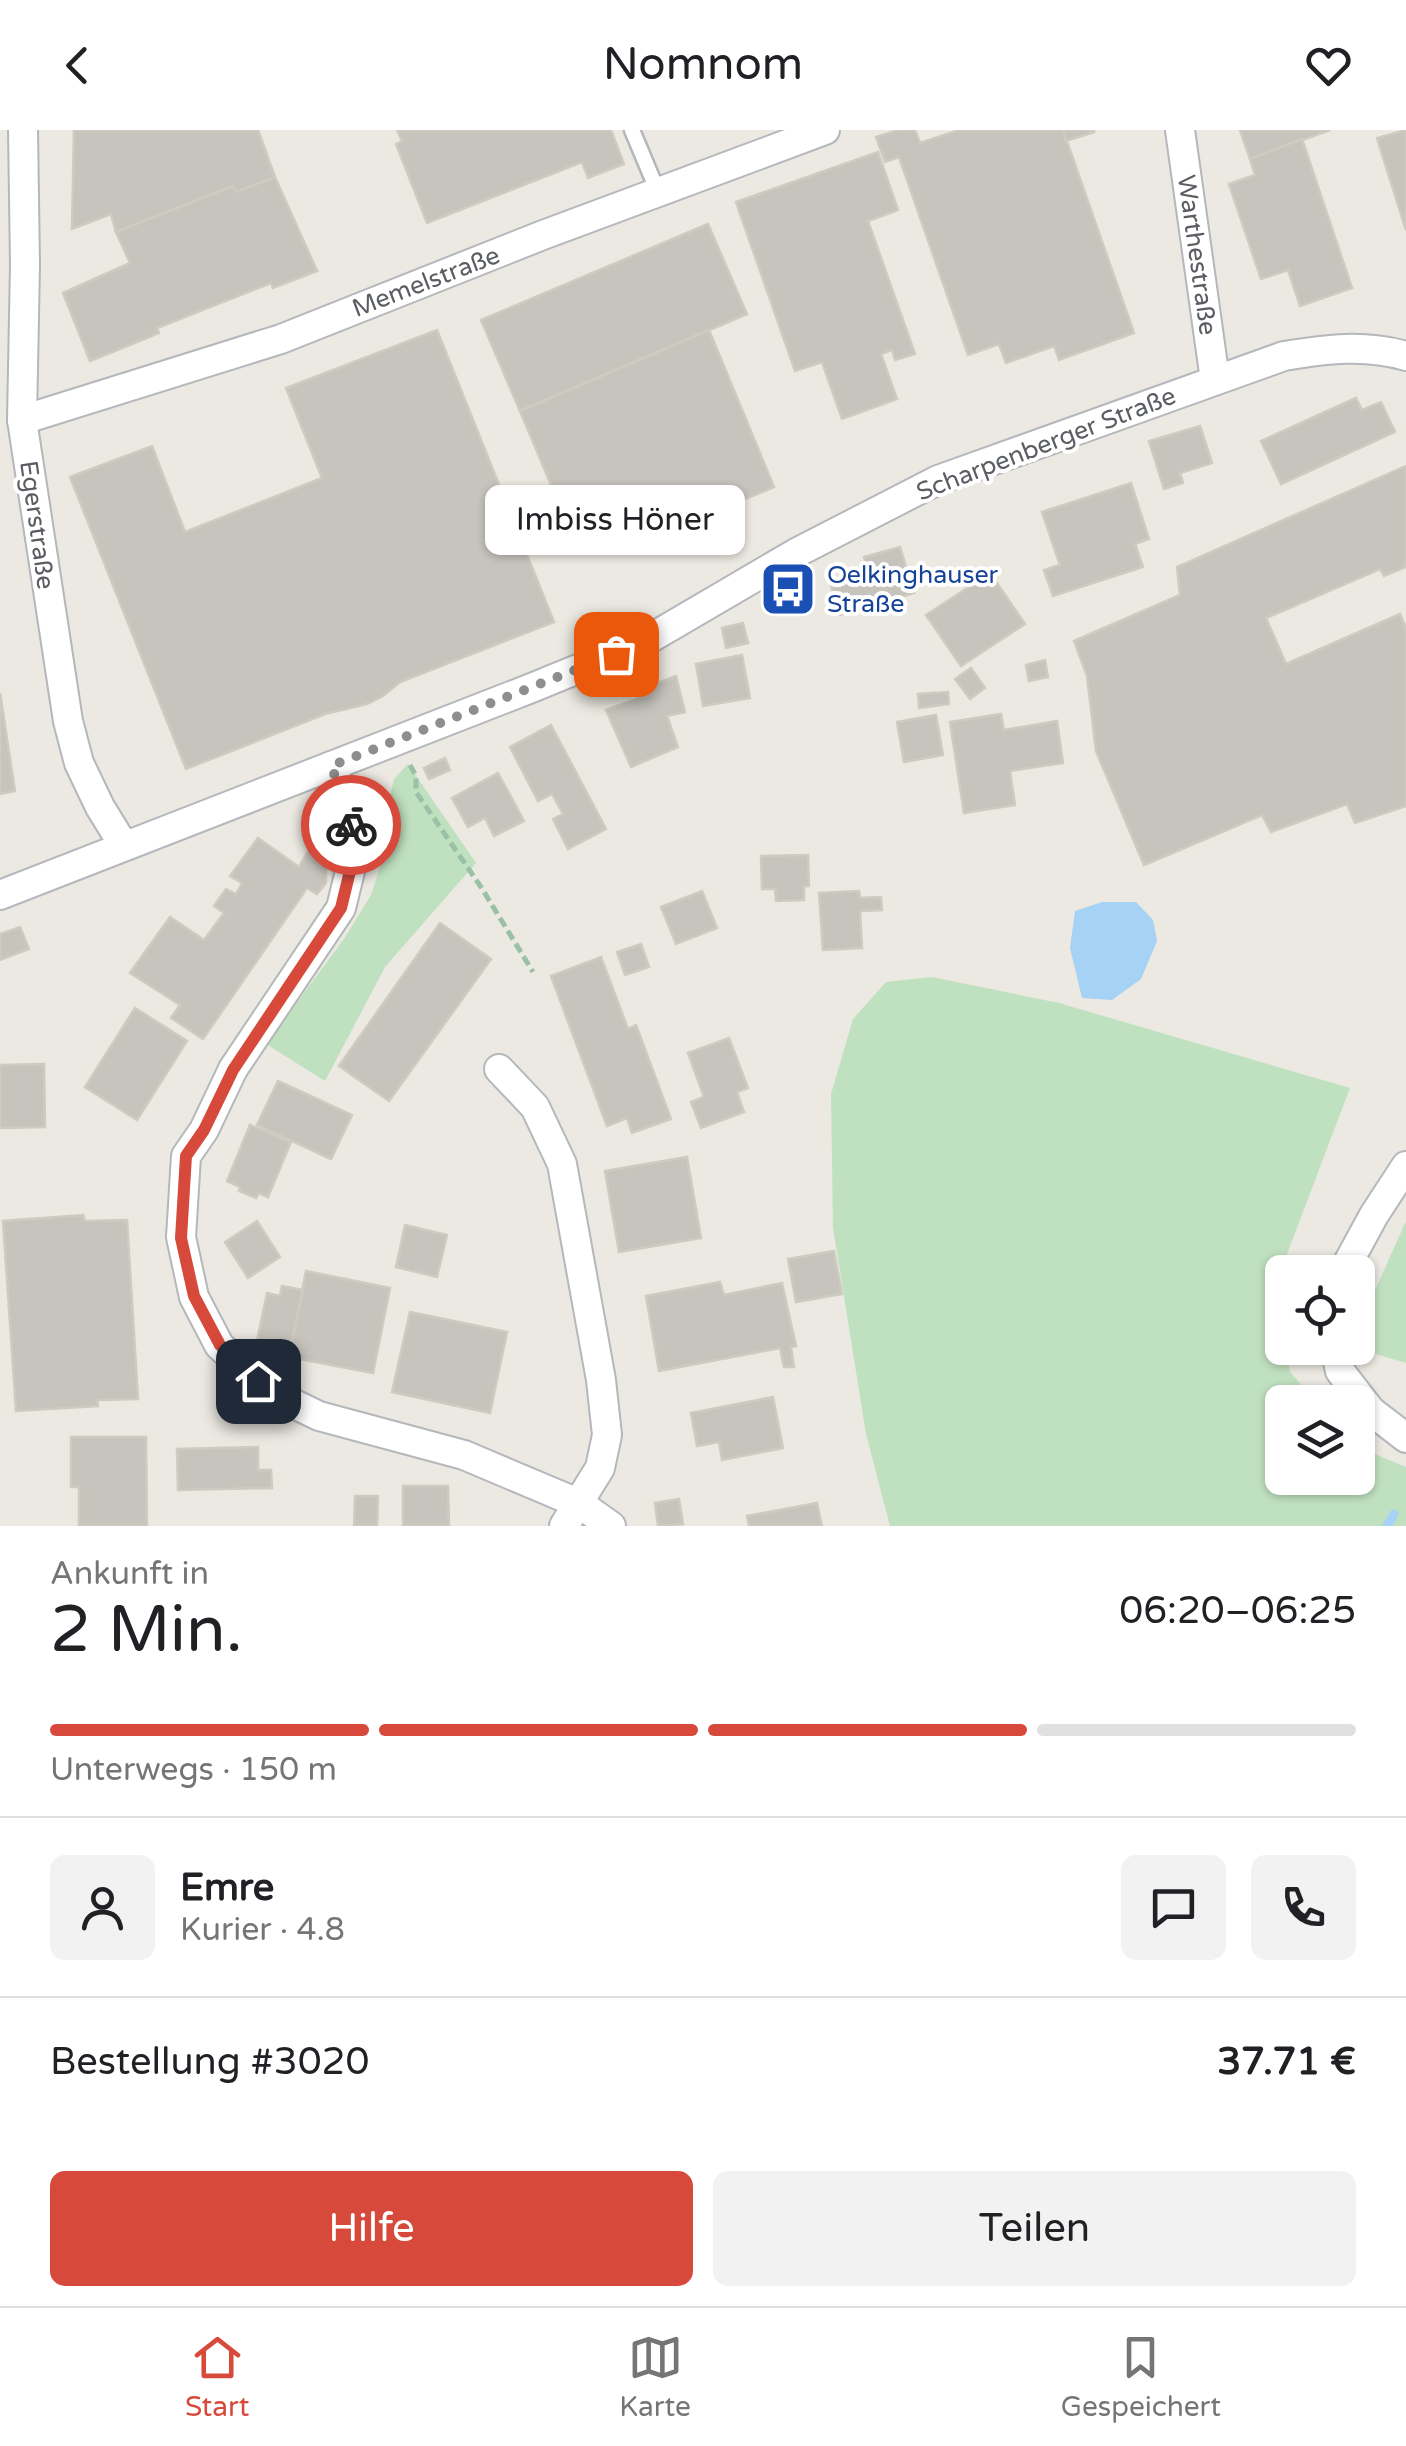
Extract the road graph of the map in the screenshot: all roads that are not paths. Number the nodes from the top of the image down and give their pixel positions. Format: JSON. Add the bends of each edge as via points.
{"nodes":[{"id":1,"x":23,"y":130,"type":"edge"},
{"id":2,"x":632,"y":130,"type":"edge"},
{"id":3,"x":825,"y":130,"type":"edge"},
{"id":4,"x":1180,"y":130,"type":"edge"},
{"id":5,"x":658,"y":192,"type":"junction"},
{"id":6,"x":1406,"y":356,"type":"edge"},
{"id":7,"x":1215,"y":380,"type":"junction"},
{"id":8,"x":22,"y":420,"type":"junction"},
{"id":9,"x":331,"y":766,"type":"junction"},
{"id":10,"x":124,"y":846,"type":"junction"},
{"id":11,"x":0,"y":895,"type":"edge"},
{"id":12,"x":498,"y":1069,"type":"dead end"},
{"id":13,"x":1406,"y":1166,"type":"edge"},
{"id":14,"x":1353,"y":1255,"type":"edge"},
{"id":15,"x":1338,"y":1365,"type":"edge"},
{"id":16,"x":1406,"y":1438,"type":"edge"},
{"id":17,"x":572,"y":1515,"type":"edge"},
{"id":18,"x":611,"y":1526,"type":"edge"}],
"edges":[{"from":1,"to":8,"type":"street","name":"Egerstraße"},
{"from":2,"to":5,"type":"lane"},
{"from":3,"to":5,"type":"street","name":"Memelstraße"},
{"from":4,"to":7,"type":"street","name":"Warthestraße"},
{"from":5,"to":8,"type":"street","name":"Memelstraße","via":[[281,339]]},
{"from":6,"to":7,"type":"street","name":"Scharpenberger Straße","via":[[1328,348]]},
{"from":7,"to":9,"type":"street","name":"Scharpenberger Straße","via":[[938,480],[644,642]]},
{"from":8,"to":10,"type":"street","name":"Egerstraße","via":[[68,721],[79,762]]},
{"from":9,"to":10,"type":"street","name":"Scharpenberger Straße"},
{"from":9,"to":17,"type":"street","via":[[350,814],[352,863],[341,908],[233,1070],[186,1156],[181,1238],[194,1296],[220,1345],[288,1401],[319,1416],[464,1456]]},
{"from":10,"to":11,"type":"street","name":"Scharpenberger Straße"},
{"from":12,"to":17,"type":"street","via":[[535,1107],[562,1164],[601,1380],[607,1435],[600,1468]]},
{"from":13,"to":14,"type":"street"},
{"from":15,"to":16,"type":"street","via":[[1371,1410]]},
{"from":17,"to":18,"type":"street"}]}
